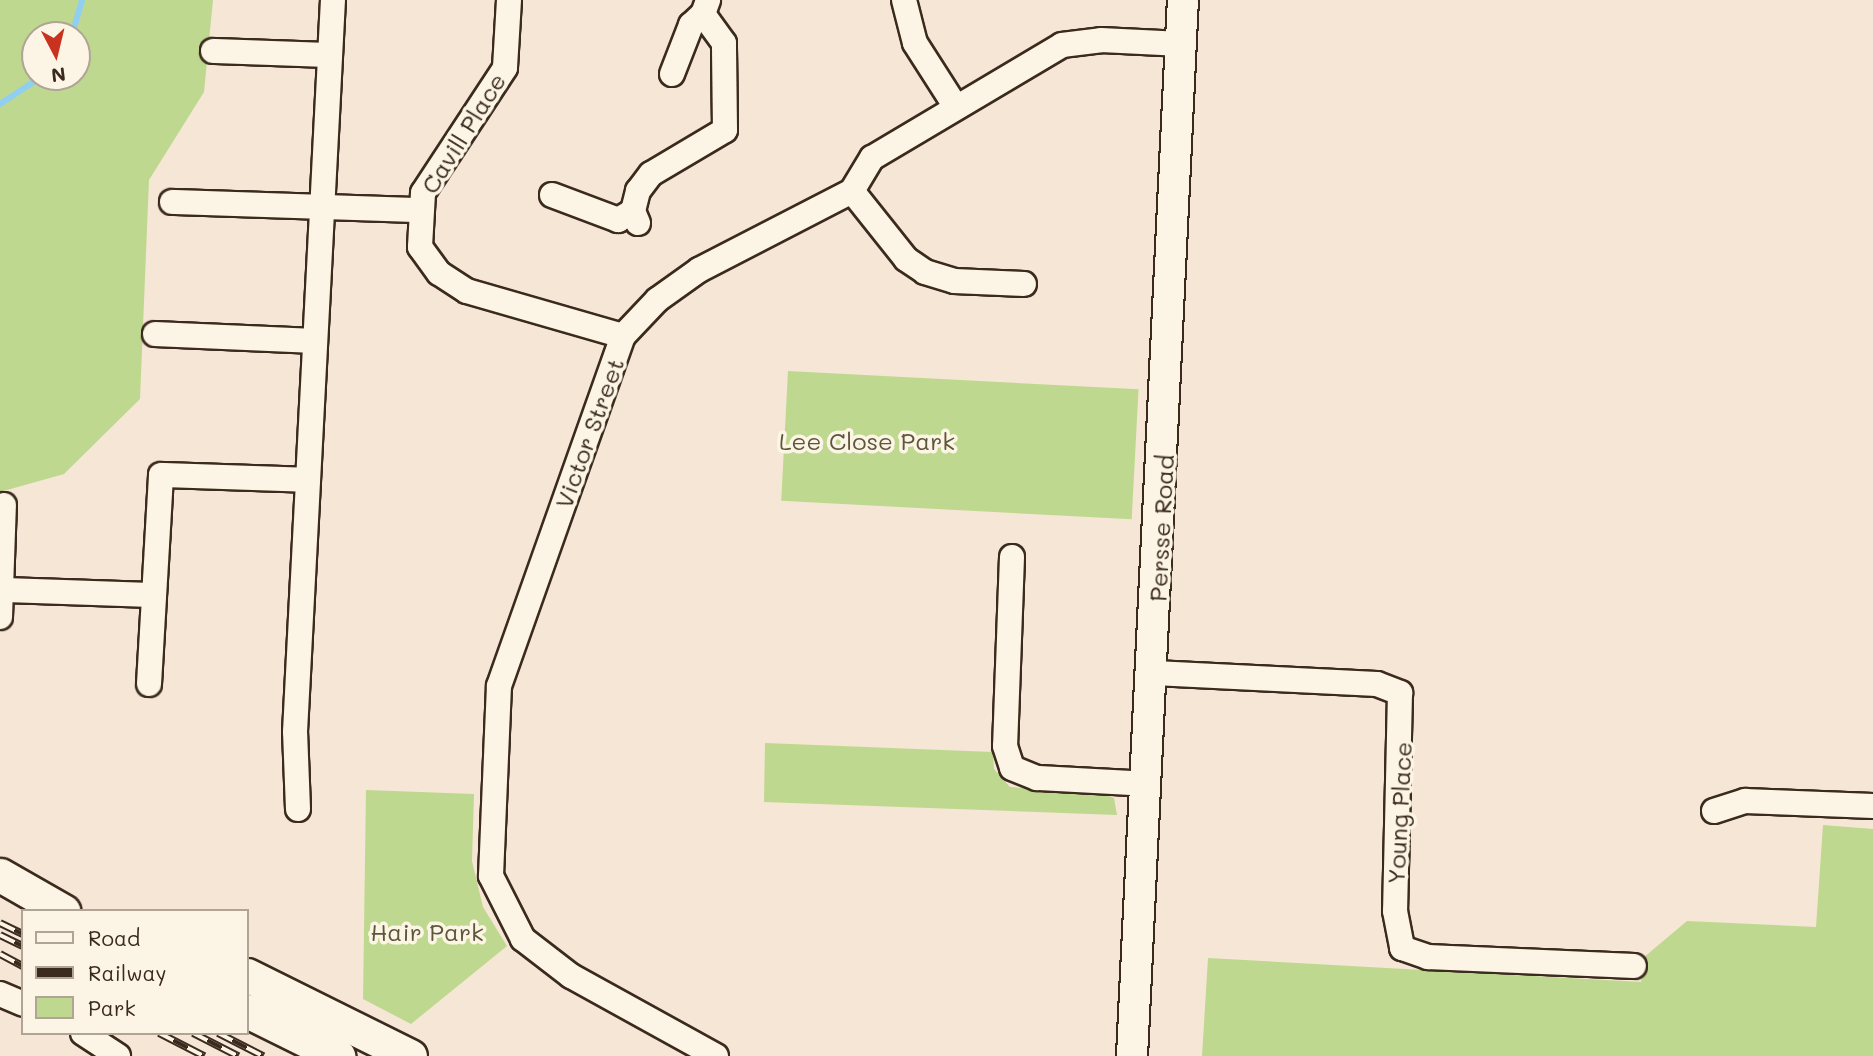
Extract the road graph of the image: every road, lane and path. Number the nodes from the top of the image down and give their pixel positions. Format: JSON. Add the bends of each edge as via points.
{"nodes":[{"id":1,"x":333,"y":0,"type":"edge"},
{"id":2,"x":509,"y":0,"type":"edge"},
{"id":3,"x":904,"y":0,"type":"edge"},
{"id":4,"x":1183,"y":0,"type":"edge"},
{"id":5,"x":705,"y":7,"type":"edge"},
{"id":6,"x":1182,"y":44,"type":"junction"},
{"id":7,"x":214,"y":51,"type":"dead end"},
{"id":8,"x":330,"y":55,"type":"junction"},
{"id":9,"x":672,"y":74,"type":"dead end"},
{"id":10,"x":956,"y":107,"type":"junction"},
{"id":11,"x":852,"y":191,"type":"junction"},
{"id":12,"x":552,"y":195,"type":"dead end"},
{"id":13,"x":172,"y":202,"type":"dead end"},
{"id":14,"x":322,"y":207,"type":"junction"},
{"id":15,"x":418,"y":210,"type":"junction"},
{"id":16,"x":1024,"y":284,"type":"dead end"},
{"id":17,"x":155,"y":334,"type":"dead end"},
{"id":18,"x":623,"y":336,"type":"junction"},
{"id":19,"x":316,"y":341,"type":"junction"},
{"id":20,"x":308,"y":480,"type":"junction"},
{"id":21,"x":4,"y":505,"type":"dead end"},
{"id":22,"x":1012,"y":557,"type":"dead end"},
{"id":23,"x":3,"y":590,"type":"junction"},
{"id":24,"x":154,"y":595,"type":"junction"},
{"id":25,"x":0,"y":617,"type":"edge"},
{"id":26,"x":1154,"y":673,"type":"junction"},
{"id":27,"x":149,"y":684,"type":"dead end"},
{"id":28,"x":1147,"y":784,"type":"junction"},
{"id":29,"x":1873,"y":806,"type":"edge"},
{"id":30,"x":298,"y":809,"type":"dead end"},
{"id":31,"x":1714,"y":811,"type":"dead end"},
{"id":32,"x":0,"y":875,"type":"edge"},
{"id":33,"x":52,"y":903,"type":"edge"},
{"id":34,"x":78,"y":909,"type":"edge"},
{"id":35,"x":1634,"y":966,"type":"dead end"},
{"id":36,"x":248,"y":975,"type":"edge"},
{"id":37,"x":0,"y":994,"type":"edge"},
{"id":38,"x":21,"y":1003,"type":"edge"},
{"id":39,"x":248,"y":1011,"type":"edge"},
{"id":40,"x":86,"y":1035,"type":"edge"},
{"id":41,"x":118,"y":1056,"type":"edge"},
{"id":42,"x":338,"y":1056,"type":"edge"},
{"id":43,"x":410,"y":1056,"type":"edge"},
{"id":44,"x":716,"y":1056,"type":"edge"},
{"id":45,"x":1132,"y":1056,"type":"edge"}],
"edges":[{"from":1,"to":8,"type":"street"},
{"from":2,"to":15,"type":"street","name":"Cavill Place","via":[[505,68]]},
{"from":3,"to":10,"type":"street","via":[[915,43]]},
{"from":4,"to":6,"type":"street","name":"Persse Road"},
{"from":5,"to":9,"type":"street","via":[[691,24]]},
{"from":5,"to":12,"type":"street","via":[[724,43],[725,130],[651,174],[635,217],[618,220]]},
{"from":6,"to":10,"type":"street","via":[[1101,40],[1062,46]]},
{"from":6,"to":26,"type":"street","name":"Persse Road"},
{"from":7,"to":8,"type":"street"},
{"from":8,"to":14,"type":"street"},
{"from":10,"to":11,"type":"street","via":[[872,158]]},
{"from":11,"to":16,"type":"street","via":[[905,259],[925,272],[954,281]]},
{"from":11,"to":18,"type":"street","name":"Victor Street","via":[[699,270],[649,306]]},
{"from":13,"to":14,"type":"street"},
{"from":14,"to":15,"type":"street"},
{"from":14,"to":19,"type":"street"},
{"from":15,"to":18,"type":"street","name":"Cavill Place","via":[[420,247],[439,273],[467,291]]},
{"from":17,"to":19,"type":"street"},
{"from":18,"to":44,"type":"street","name":"Victor Street","via":[[499,686],[491,876],[523,939],[571,976]]},
{"from":19,"to":20,"type":"street"},
{"from":20,"to":24,"type":"street","via":[[161,475]]},
{"from":20,"to":30,"type":"street","via":[[288,777]]},
{"from":21,"to":23,"type":"street"},
{"from":22,"to":28,"type":"street","via":[[1005,746],[1012,768],[1037,778]]},
{"from":23,"to":24,"type":"street"},
{"from":23,"to":25,"type":"street"},
{"from":24,"to":27,"type":"street"},
{"from":26,"to":28,"type":"street","name":"Persse Road"},
{"from":26,"to":35,"type":"street","name":"Young Place","via":[[1377,684],[1400,693],[1395,911],[1402,948],[1428,957]]},
{"from":28,"to":45,"type":"street","name":"Persse Road"},
{"from":29,"to":31,"type":"street","via":[[1745,801]]},
{"from":32,"to":33,"type":"main road"},
{"from":33,"to":34,"type":"main road"},
{"from":36,"to":43,"type":"main road"},
{"from":37,"to":38,"type":"street"},
{"from":39,"to":42,"type":"main road"},
{"from":40,"to":41,"type":"street"}]}
